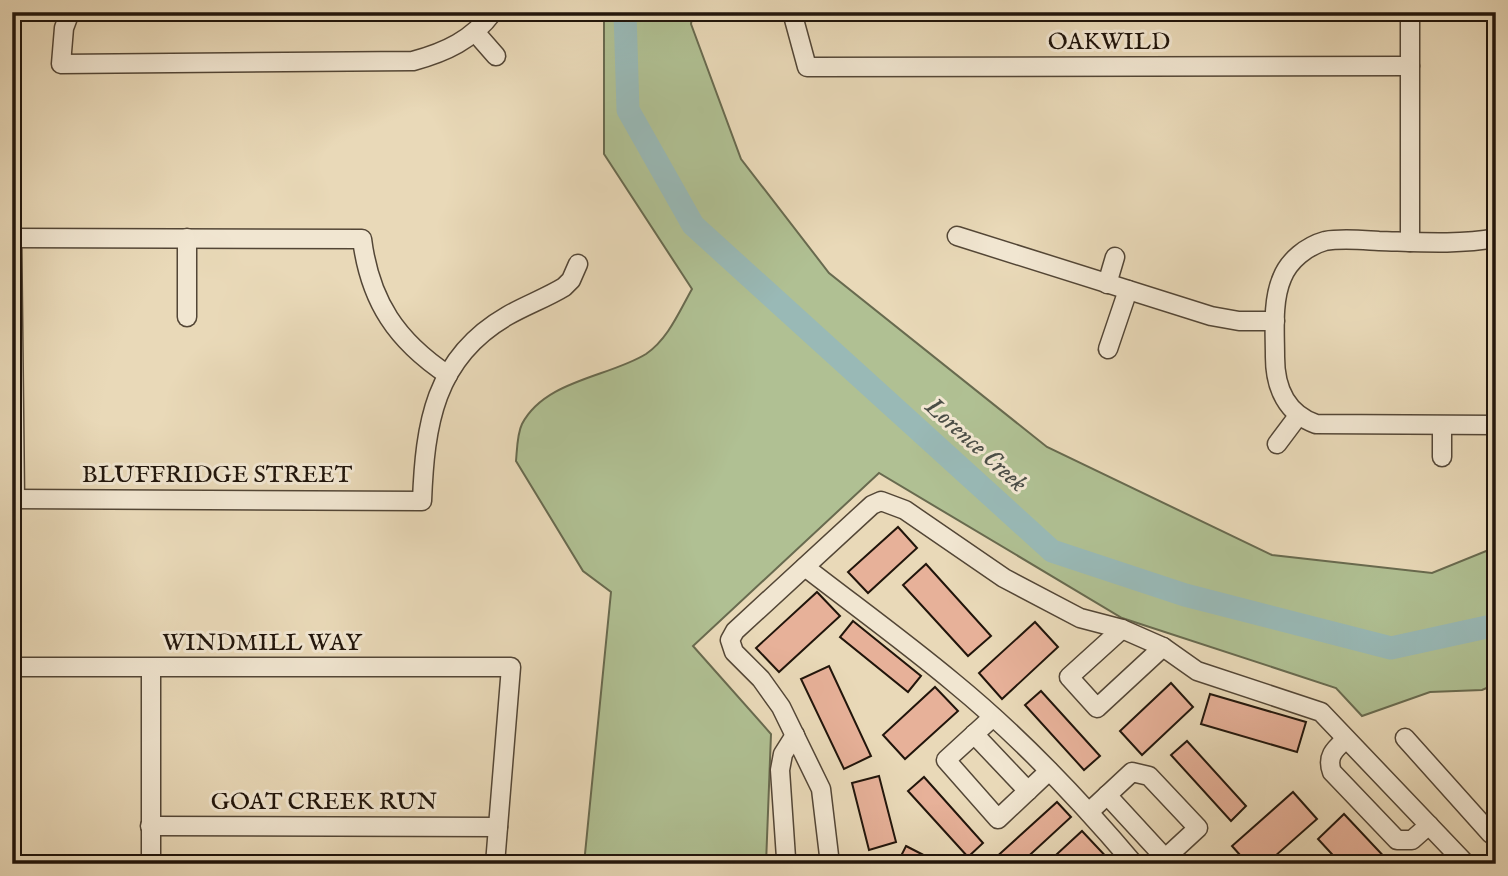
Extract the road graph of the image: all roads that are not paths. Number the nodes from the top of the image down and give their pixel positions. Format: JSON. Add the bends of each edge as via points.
{"nodes":[{"id":1,"x":70,"y":12,"type":"edge"},
{"id":2,"x":493,"y":12,"type":"edge"},
{"id":3,"x":792,"y":12,"type":"edge"},
{"id":4,"x":1410,"y":12,"type":"edge"},
{"id":5,"x":475,"y":33,"type":"junction"},
{"id":6,"x":496,"y":57,"type":"dead end"},
{"id":7,"x":1410,"y":66,"type":"junction"},
{"id":8,"x":957,"y":236,"type":"dead end"},
{"id":9,"x":12,"y":238,"type":"edge"},
{"id":10,"x":187,"y":238,"type":"junction"},
{"id":11,"x":1496,"y":238,"type":"edge"},
{"id":12,"x":1410,"y":242,"type":"junction"},
{"id":13,"x":1115,"y":257,"type":"dead end"},
{"id":14,"x":578,"y":264,"type":"dead end"},
{"id":15,"x":1107,"y":284,"type":"junction"},
{"id":16,"x":1128,"y":290,"type":"junction"},
{"id":17,"x":187,"y":317,"type":"dead end"},
{"id":18,"x":1275,"y":321,"type":"junction"},
{"id":19,"x":1108,"y":349,"type":"dead end"},
{"id":20,"x":448,"y":376,"type":"junction"},
{"id":21,"x":1298,"y":416,"type":"junction"},
{"id":22,"x":1496,"y":425,"type":"edge"},
{"id":23,"x":1442,"y":426,"type":"junction"},
{"id":24,"x":1277,"y":444,"type":"dead end"},
{"id":25,"x":1442,"y":457,"type":"dead end"},
{"id":26,"x":13,"y":499,"type":"edge"},
{"id":27,"x":805,"y":567,"type":"junction"},
{"id":28,"x":1122,"y":629,"type":"junction"},
{"id":29,"x":1163,"y":647,"type":"junction"},
{"id":30,"x":12,"y":667,"type":"edge"},
{"id":31,"x":151,"y":668,"type":"junction"},
{"id":32,"x":993,"y":717,"type":"junction"},
{"id":33,"x":974,"y":734,"type":"junction"},
{"id":34,"x":795,"y":735,"type":"junction"},
{"id":35,"x":1405,"y":738,"type":"dead end"},
{"id":36,"x":1346,"y":739,"type":"junction"},
{"id":37,"x":1049,"y":771,"type":"junction"},
{"id":38,"x":1028,"y":791,"type":"junction"},
{"id":39,"x":1107,"y":795,"type":"junction"},
{"id":40,"x":1089,"y":812,"type":"junction"},
{"id":41,"x":150,"y":825,"type":"junction"},
{"id":42,"x":1429,"y":825,"type":"junction"},
{"id":43,"x":498,"y":827,"type":"junction"},
{"id":44,"x":1496,"y":830,"type":"edge"},
{"id":45,"x":1162,"y":861,"type":"edge"},
{"id":46,"x":151,"y":864,"type":"edge"},
{"id":47,"x":495,"y":864,"type":"edge"},
{"id":48,"x":790,"y":864,"type":"edge"},
{"id":49,"x":830,"y":864,"type":"edge"},
{"id":50,"x":1134,"y":864,"type":"edge"},
{"id":51,"x":1466,"y":864,"type":"edge"}],
"edges":[{"from":1,"to":5,"type":"street","via":[[61,64],[413,61],[449,50]]},
{"from":2,"to":5,"type":"street"},
{"from":3,"to":7,"type":"street","name":"OAKWILD","via":[[807,67]]},
{"from":4,"to":7,"type":"street"},
{"from":5,"to":6,"type":"street"},
{"from":7,"to":12,"type":"street"},
{"from":8,"to":15,"type":"street"},
{"from":9,"to":10,"type":"street"},
{"from":9,"to":26,"type":"street"},
{"from":10,"to":17,"type":"street"},
{"from":10,"to":20,"type":"street","via":[[362,239],[373,288],[388,318],[406,343]]},
{"from":11,"to":12,"type":"street"},
{"from":12,"to":18,"type":"street","via":[[1340,240],[1307,249],[1282,277]]},
{"from":13,"to":15,"type":"street"},
{"from":14,"to":20,"type":"street","via":[[564,287],[507,316],[479,337]]},
{"from":15,"to":16,"type":"street"},
{"from":16,"to":18,"type":"street","via":[[1211,316]]},
{"from":16,"to":19,"type":"street"},
{"from":18,"to":21,"type":"street","via":[[1280,390]]},
{"from":20,"to":26,"type":"street","name":"BLUFFRIDGE STREET","via":[[426,429],[422,501]]},
{"from":21,"to":23,"type":"street","via":[[1329,426]]},
{"from":21,"to":24,"type":"street"},
{"from":22,"to":23,"type":"street"},
{"from":23,"to":25,"type":"street"},
{"from":27,"to":28,"type":"street","via":[[872,505],[891,502],[1004,578],[1080,618]]},
{"from":27,"to":32,"type":"street"},
{"from":27,"to":34,"type":"street","via":[[734,631],[730,640],[734,652],[781,707]]},
{"from":28,"to":29,"type":"street"},
{"from":28,"to":29,"type":"street","via":[[1069,677],[1097,708]]},
{"from":29,"to":36,"type":"street","via":[[1197,671],[1310,706]]},
{"from":30,"to":31,"type":"street","name":"WINDMILL WAY"},
{"from":31,"to":41,"type":"street"},
{"from":31,"to":43,"type":"street","name":"WINDMILL WAY","via":[[511,667]]},
{"from":32,"to":33,"type":"street"},
{"from":32,"to":37,"type":"street"},
{"from":33,"to":38,"type":"street"},
{"from":33,"to":38,"type":"street","via":[[946,760],[999,820]]},
{"from":34,"to":48,"type":"street","via":[[783,754],[780,771]]},
{"from":34,"to":49,"type":"street","via":[[821,789]]},
{"from":35,"to":44,"type":"street","via":[[1491,834]]},
{"from":36,"to":42,"type":"street"},
{"from":36,"to":42,"type":"street","via":[[1331,753],[1332,772],[1397,840],[1412,841]]},
{"from":37,"to":38,"type":"street"},
{"from":37,"to":40,"type":"street"},
{"from":39,"to":40,"type":"street"},
{"from":39,"to":45,"type":"street"},
{"from":39,"to":45,"type":"street","via":[[1132,772],[1149,776],[1198,828]]},
{"from":40,"to":50,"type":"street"},
{"from":41,"to":43,"type":"street","name":"GOAT CREEK RUN"},
{"from":41,"to":46,"type":"street"},
{"from":42,"to":51,"type":"street"},
{"from":43,"to":47,"type":"street"}]}
